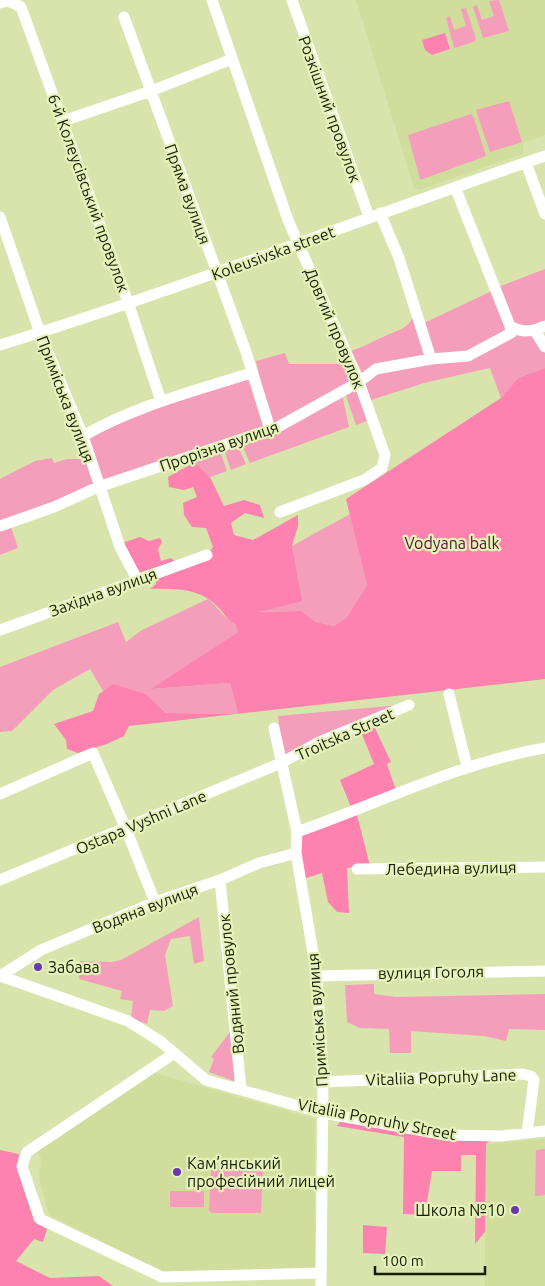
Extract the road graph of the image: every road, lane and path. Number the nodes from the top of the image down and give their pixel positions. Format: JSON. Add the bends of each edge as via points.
{"nodes":[{"id":1,"x":212,"y":0,"type":"edge"},
{"id":2,"x":292,"y":0,"type":"edge"},
{"id":3,"x":0,"y":3,"type":"edge"},
{"id":4,"x":124,"y":17,"type":"dead end"},
{"id":5,"x":232,"y":59,"type":"junction"},
{"id":6,"x":151,"y":90,"type":"junction"},
{"id":7,"x":63,"y":121,"type":"junction"},
{"id":8,"x":545,"y":156,"type":"edge"},
{"id":9,"x":526,"y":163,"type":"junction"},
{"id":10,"x":455,"y":187,"type":"junction"},
{"id":11,"x":545,"y":214,"type":"edge"},
{"id":12,"x":374,"y":215,"type":"junction"},
{"id":13,"x":0,"y":217,"type":"edge"},
{"id":14,"x":299,"y":244,"type":"junction"},
{"id":15,"x":5,"y":252,"type":"edge"},
{"id":16,"x":217,"y":274,"type":"junction"},
{"id":17,"x":129,"y":305,"type":"junction"},
{"id":18,"x":510,"y":326,"type":"junction"},
{"id":19,"x":540,"y":328,"type":"edge"},
{"id":20,"x":40,"y":332,"type":"junction"},
{"id":21,"x":0,"y":345,"type":"edge"},
{"id":22,"x":545,"y":347,"type":"edge"},
{"id":23,"x":431,"y":359,"type":"junction"},
{"id":24,"x":251,"y":373,"type":"junction"},
{"id":25,"x":359,"y":382,"type":"junction"},
{"id":26,"x":161,"y":401,"type":"junction"},
{"id":27,"x":270,"y":429,"type":"junction"},
{"id":28,"x":83,"y":436,"type":"junction"},
{"id":29,"x":98,"y":487,"type":"junction"},
{"id":30,"x":280,"y":512,"type":"dead end"},
{"id":31,"x":0,"y":526,"type":"edge"},
{"id":32,"x":207,"y":555,"type":"dead end"},
{"id":33,"x":137,"y":579,"type":"junction"},
{"id":34,"x":0,"y":630,"type":"edge"},
{"id":35,"x":449,"y":694,"type":"dead end"},
{"id":36,"x":409,"y":705,"type":"dead end"},
{"id":37,"x":274,"y":728,"type":"dead end"},
{"id":38,"x":545,"y":748,"type":"edge"},
{"id":39,"x":281,"y":763,"type":"junction"},
{"id":40,"x":467,"y":767,"type":"junction"},
{"id":41,"x":0,"y":794,"type":"edge"},
{"id":42,"x":126,"y":829,"type":"junction"},
{"id":43,"x":297,"y":832,"type":"junction"},
{"id":44,"x":296,"y":853,"type":"junction"},
{"id":45,"x":545,"y":866,"type":"edge"},
{"id":46,"x":358,"y":869,"type":"dead end"},
{"id":47,"x":0,"y":880,"type":"edge"},
{"id":48,"x":220,"y":880,"type":"junction"},
{"id":49,"x":155,"y":902,"type":"junction"},
{"id":50,"x":545,"y":970,"type":"edge"},
{"id":51,"x":0,"y":976,"type":"edge"},
{"id":52,"x":317,"y":976,"type":"junction"},
{"id":53,"x":174,"y":1054,"type":"junction"},
{"id":54,"x":322,"y":1082,"type":"junction"},
{"id":55,"x":241,"y":1089,"type":"junction"},
{"id":56,"x":323,"y":1113,"type":"junction"},
{"id":57,"x":545,"y":1131,"type":"edge"},
{"id":58,"x":527,"y":1133,"type":"junction"},
{"id":59,"x":321,"y":1273,"type":"junction"},
{"id":60,"x":321,"y":1286,"type":"edge"}],
"edges":[{"from":1,"to":5,"type":"street","name":"Довгий провулок"},
{"from":2,"to":12,"type":"street","name":"Розкішний провулок"},
{"from":3,"to":7,"type":"street","name":"6-й Колеусівський провулок","via":[[10,0],[20,7]]},
{"from":4,"to":6,"type":"street","name":"Пряма вулиця"},
{"from":5,"to":6,"type":"street"},
{"from":5,"to":14,"type":"street","name":"Довгий провулок"},
{"from":6,"to":7,"type":"street"},
{"from":6,"to":16,"type":"street","name":"Пряма вулиця"},
{"from":7,"to":17,"type":"street","name":"6-й Колеусівський провулок"},
{"from":8,"to":9,"type":"street","name":"Koleusivska street"},
{"from":9,"to":10,"type":"street","name":"Koleusivska street"},
{"from":9,"to":11,"type":"street"},
{"from":10,"to":12,"type":"street","name":"Koleusivska street"},
{"from":10,"to":18,"type":"street"},
{"from":12,"to":14,"type":"street","name":"Koleusivska street"},
{"from":12,"to":23,"type":"street","via":[[399,258]]},
{"from":13,"to":15,"type":"street","name":"Приміська вулиця"},
{"from":14,"to":16,"type":"street","name":"Koleusivska street"},
{"from":14,"to":25,"type":"street","name":"Довгий провулок"},
{"from":15,"to":20,"type":"street","name":"Приміська вулиця"},
{"from":16,"to":17,"type":"street","name":"Koleusivska street"},
{"from":16,"to":24,"type":"street","name":"Пряма вулиця"},
{"from":17,"to":20,"type":"street","name":"Koleusivska street"},
{"from":17,"to":26,"type":"street","name":"6-й Колеусівський провулок"},
{"from":18,"to":19,"type":"street","via":[[518,331]]},
{"from":18,"to":23,"type":"street","name":"Прорізна вулиця","via":[[511,332],[468,356]]},
{"from":19,"to":22,"type":"street"},
{"from":20,"to":21,"type":"street","name":"Koleusivska street"},
{"from":20,"to":28,"type":"street","name":"Приміська вулиця"},
{"from":23,"to":25,"type":"street","name":"Прорізна вулиця","via":[[376,369]]},
{"from":24,"to":26,"type":"street"},
{"from":24,"to":27,"type":"street","name":"Пряма вулиця"},
{"from":25,"to":27,"type":"street","name":"Прорізна вулиця"},
{"from":25,"to":30,"type":"street","name":"Довгий провулок","via":[[385,455],[382,468],[364,480]]},
{"from":26,"to":28,"type":"street","via":[[111,420]]},
{"from":27,"to":29,"type":"street","name":"Прорізна вулиця"},
{"from":28,"to":29,"type":"street","name":"Приміська вулиця"},
{"from":29,"to":31,"type":"street","name":"Прорізна вулиця"},
{"from":29,"to":33,"type":"street","name":"Приміська вулиця","via":[[120,547]]},
{"from":32,"to":33,"type":"street","name":"Західна вулиця"},
{"from":33,"to":34,"type":"street","name":"Західна вулиця"},
{"from":35,"to":40,"type":"street"},
{"from":36,"to":39,"type":"street","name":"Troitska Street","via":[[319,742]]},
{"from":37,"to":39,"type":"street","name":"Приміська вулиця"},
{"from":38,"to":40,"type":"street"},
{"from":39,"to":42,"type":"street","name":"Ostapa Vyshni Lane"},
{"from":39,"to":43,"type":"street","name":"Приміська вулиця"},
{"from":40,"to":43,"type":"street"},
{"from":41,"to":42,"type":"street","via":[[93,753]]},
{"from":42,"to":47,"type":"street","name":"Ostapa Vyshni Lane"},
{"from":42,"to":49,"type":"street"},
{"from":43,"to":44,"type":"street","name":"Приміська вулиця"},
{"from":44,"to":48,"type":"street","name":"Водяна вулиця","via":[[259,863]]},
{"from":44,"to":52,"type":"street","name":"Приміська вулиця"},
{"from":45,"to":46,"type":"street","name":"Лебедина вулиця"},
{"from":48,"to":49,"type":"street","name":"Водяна вулиця"},
{"from":48,"to":55,"type":"street","name":"Водяний провулок"},
{"from":49,"to":51,"type":"street","name":"Водяна вулиця","via":[[41,950]]},
{"from":50,"to":52,"type":"street","name":"вулиця Гоголя"},
{"from":51,"to":53,"type":"street","name":"Vitaliia Popruhy Street","via":[[128,1021]]},
{"from":52,"to":54,"type":"street","name":"Приміська вулиця"},
{"from":53,"to":55,"type":"street","name":"Vitaliia Popruhy Street","via":[[206,1080]]},
{"from":53,"to":59,"type":"street","via":[[27,1152],[22,1166],[40,1219],[162,1277]]},
{"from":54,"to":56,"type":"street","name":"Приміська вулиця"},
{"from":54,"to":58,"type":"street","name":"Vitaliia Popruhy Lane","via":[[523,1074],[534,1080]]},
{"from":55,"to":56,"type":"street","name":"Vitaliia Popruhy Street"},
{"from":56,"to":58,"type":"street","name":"Vitaliia Popruhy Street","via":[[446,1135]]},
{"from":56,"to":59,"type":"street","name":"Приміська вулиця"},
{"from":57,"to":58,"type":"street","name":"Vitaliia Popruhy Street"},
{"from":59,"to":60,"type":"street","name":"Приміська вулиця"}]}
